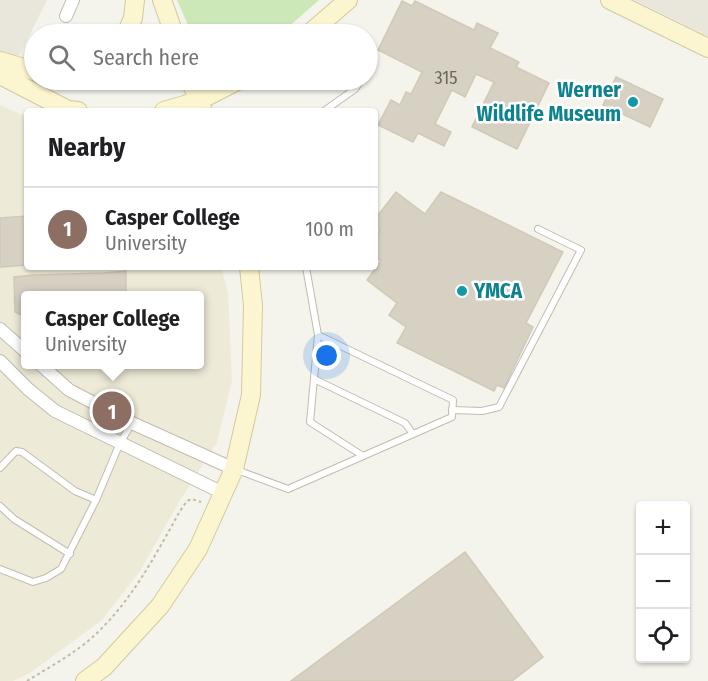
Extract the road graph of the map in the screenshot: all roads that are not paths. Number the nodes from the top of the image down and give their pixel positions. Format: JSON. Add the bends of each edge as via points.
{"nodes":[{"id":1,"x":73,"y":0,"type":"edge"},
{"id":2,"x":135,"y":0,"type":"edge"},
{"id":3,"x":162,"y":0,"type":"edge"},
{"id":4,"x":348,"y":0,"type":"edge"},
{"id":5,"x":617,"y":1,"type":"edge"},
{"id":6,"x":66,"y":16,"type":"dead end"},
{"id":7,"x":130,"y":24,"type":"edge"},
{"id":8,"x":170,"y":24,"type":"edge"},
{"id":9,"x":326,"y":24,"type":"edge"},
{"id":10,"x":708,"y":48,"type":"edge"},
{"id":11,"x":0,"y":61,"type":"edge"},
{"id":12,"x":24,"y":68,"type":"edge"},
{"id":13,"x":0,"y":75,"type":"edge"},
{"id":14,"x":24,"y":87,"type":"edge"},
{"id":15,"x":30,"y":90,"type":"edge"},
{"id":16,"x":194,"y":90,"type":"edge"},
{"id":17,"x":224,"y":90,"type":"edge"},
{"id":18,"x":354,"y":90,"type":"edge"},
{"id":19,"x":200,"y":106,"type":"edge"},
{"id":20,"x":66,"y":108,"type":"edge"},
{"id":21,"x":328,"y":108,"type":"edge"},
{"id":22,"x":538,"y":229,"type":"dead end"},
{"id":23,"x":238,"y":270,"type":"edge"},
{"id":24,"x":249,"y":270,"type":"edge"},
{"id":25,"x":307,"y":270,"type":"edge"},
{"id":26,"x":253,"y":305,"type":"junction"},
{"id":27,"x":0,"y":329,"type":"edge"},
{"id":28,"x":318,"y":336,"type":"junction"},
{"id":29,"x":21,"y":347,"type":"edge"},
{"id":30,"x":0,"y":361,"type":"edge"},
{"id":31,"x":46,"y":369,"type":"edge"},
{"id":32,"x":314,"y":379,"type":"junction"},
{"id":33,"x":452,"y":410,"type":"junction"},
{"id":34,"x":132,"y":423,"type":"junction"},
{"id":35,"x":413,"y":434,"type":"junction"},
{"id":36,"x":120,"y":443,"type":"junction"},
{"id":37,"x":363,"y":456,"type":"junction"},
{"id":38,"x":0,"y":468,"type":"edge"},
{"id":39,"x":234,"y":469,"type":"junction"},
{"id":40,"x":96,"y":500,"type":"junction"},
{"id":41,"x":220,"y":500,"type":"junction"},
{"id":42,"x":0,"y":507,"type":"edge"},
{"id":43,"x":70,"y":554,"type":"junction"},
{"id":44,"x":0,"y":569,"type":"edge"},
{"id":45,"x":85,"y":681,"type":"edge"}],
"edges":[{"from":1,"to":6,"type":"street"},
{"from":2,"to":7,"type":"main road"},
{"from":3,"to":8,"type":"main road"},
{"from":4,"to":9,"type":"main road"},
{"from":5,"to":10,"type":"main road"},
{"from":11,"to":12,"type":"main road"},
{"from":13,"to":14,"type":"main road"},
{"from":15,"to":20,"type":"main road"},
{"from":16,"to":19,"type":"main road"},
{"from":17,"to":19,"type":"main road"},
{"from":18,"to":21,"type":"lane"},
{"from":22,"to":33,"type":"lane","via":[[581,250],[499,407]]},
{"from":23,"to":26,"type":"main road"},
{"from":24,"to":26,"type":"main road"},
{"from":25,"to":28,"type":"lane"},
{"from":26,"to":39,"type":"main road","via":[[251,395]]},
{"from":27,"to":29,"type":"street"},
{"from":28,"to":32,"type":"lane"},
{"from":28,"to":33,"type":"lane","via":[[453,400]]},
{"from":30,"to":36,"type":"street","via":[[55,411]]},
{"from":31,"to":34,"type":"street","via":[[69,390]]},
{"from":32,"to":35,"type":"lane","via":[[405,423]]},
{"from":32,"to":37,"type":"lane","via":[[310,422]]},
{"from":33,"to":35,"type":"lane","via":[[452,417]]},
{"from":34,"to":36,"type":"lane"},
{"from":34,"to":39,"type":"street"},
{"from":35,"to":37,"type":"lane"},
{"from":36,"to":40,"type":"lane"},
{"from":36,"to":41,"type":"street"},
{"from":37,"to":39,"type":"lane","via":[[288,489]]},
{"from":38,"to":40,"type":"lane","via":[[16,452],[22,452],[75,491]]},
{"from":39,"to":41,"type":"main road"},
{"from":40,"to":43,"type":"lane"},
{"from":41,"to":45,"type":"main road","via":[[198,549],[160,606],[104,667]]},
{"from":42,"to":43,"type":"lane"},
{"from":43,"to":44,"type":"lane","via":[[61,569],[33,582]]}]}
